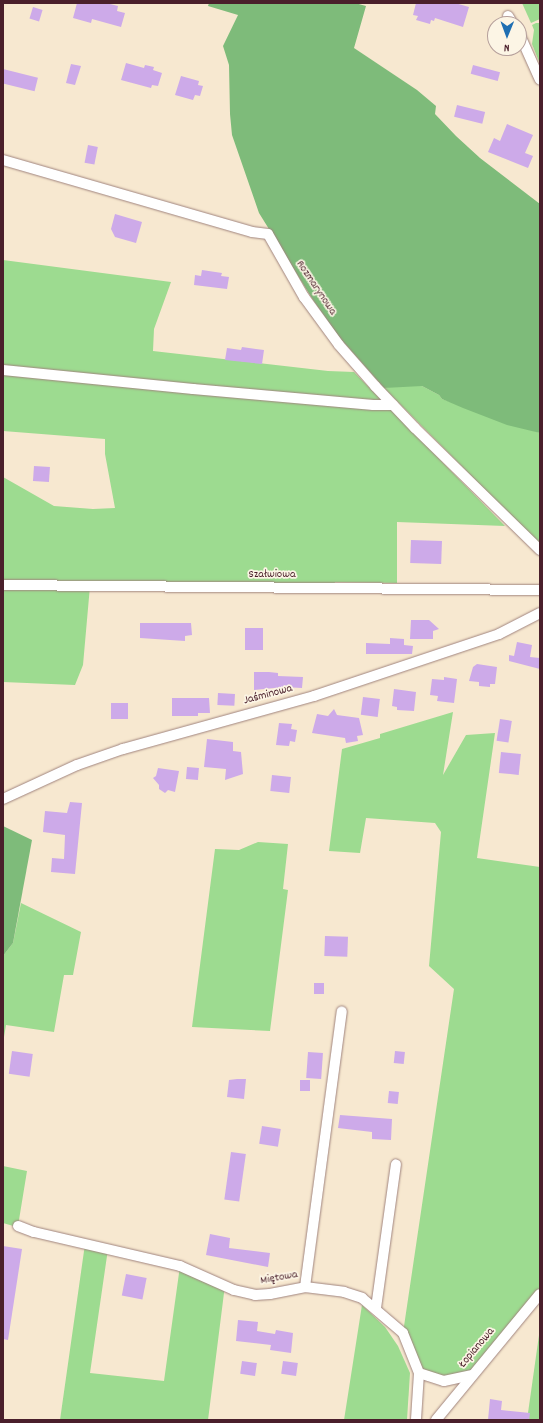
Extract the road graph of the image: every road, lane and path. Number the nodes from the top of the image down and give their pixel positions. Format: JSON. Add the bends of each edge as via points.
{"nodes":[{"id":1,"x":527,"y":51,"type":"edge"},
{"id":2,"x":540,"y":80,"type":"edge"},
{"id":3,"x":3,"y":160,"type":"edge"},
{"id":4,"x":3,"y":370,"type":"edge"},
{"id":5,"x":393,"y":405,"type":"junction"},
{"id":6,"x":540,"y":550,"type":"edge"},
{"id":7,"x":3,"y":585,"type":"edge"},
{"id":8,"x":540,"y":590,"type":"edge"},
{"id":9,"x":540,"y":613,"type":"edge"},
{"id":10,"x":3,"y":799,"type":"edge"},
{"id":11,"x":342,"y":1011,"type":"dead end"},
{"id":12,"x":396,"y":1164,"type":"dead end"},
{"id":13,"x":18,"y":1226,"type":"dead end"},
{"id":14,"x":305,"y":1287,"type":"junction"},
{"id":15,"x":540,"y":1294,"type":"edge"},
{"id":16,"x":376,"y":1308,"type":"junction"},
{"id":17,"x":419,"y":1373,"type":"junction"},
{"id":18,"x":472,"y":1376,"type":"junction"},
{"id":19,"x":416,"y":1420,"type":"edge"},
{"id":20,"x":436,"y":1420,"type":"edge"}],
"edges":[{"from":1,"to":2,"type":"street"},
{"from":3,"to":5,"type":"street","name":"Rozmarynowa","via":[[252,232],[268,234],[313,309],[340,345]]},
{"from":4,"to":5,"type":"street"},
{"from":5,"to":6,"type":"street","name":"Rozmarynowa"},
{"from":7,"to":8,"type":"street","name":"Szałwiowa"},
{"from":9,"to":10,"type":"street","name":"Jaśminowa","via":[[499,634],[314,696],[123,748],[77,765]]},
{"from":11,"to":14,"type":"street"},
{"from":12,"to":16,"type":"street"},
{"from":13,"to":14,"type":"street","name":"Miętowa","via":[[180,1266],[234,1290],[255,1295]]},
{"from":14,"to":16,"type":"street","name":"Miętowa","via":[[350,1294],[362,1298]]},
{"from":15,"to":18,"type":"street","name":"Łopianowa"},
{"from":16,"to":17,"type":"street","name":"Miętowa","via":[[403,1333]]},
{"from":17,"to":18,"type":"street","via":[[444,1381]]},
{"from":17,"to":19,"type":"street","name":"Miętowa"},
{"from":18,"to":20,"type":"street","name":"Łopianowa"}]}
